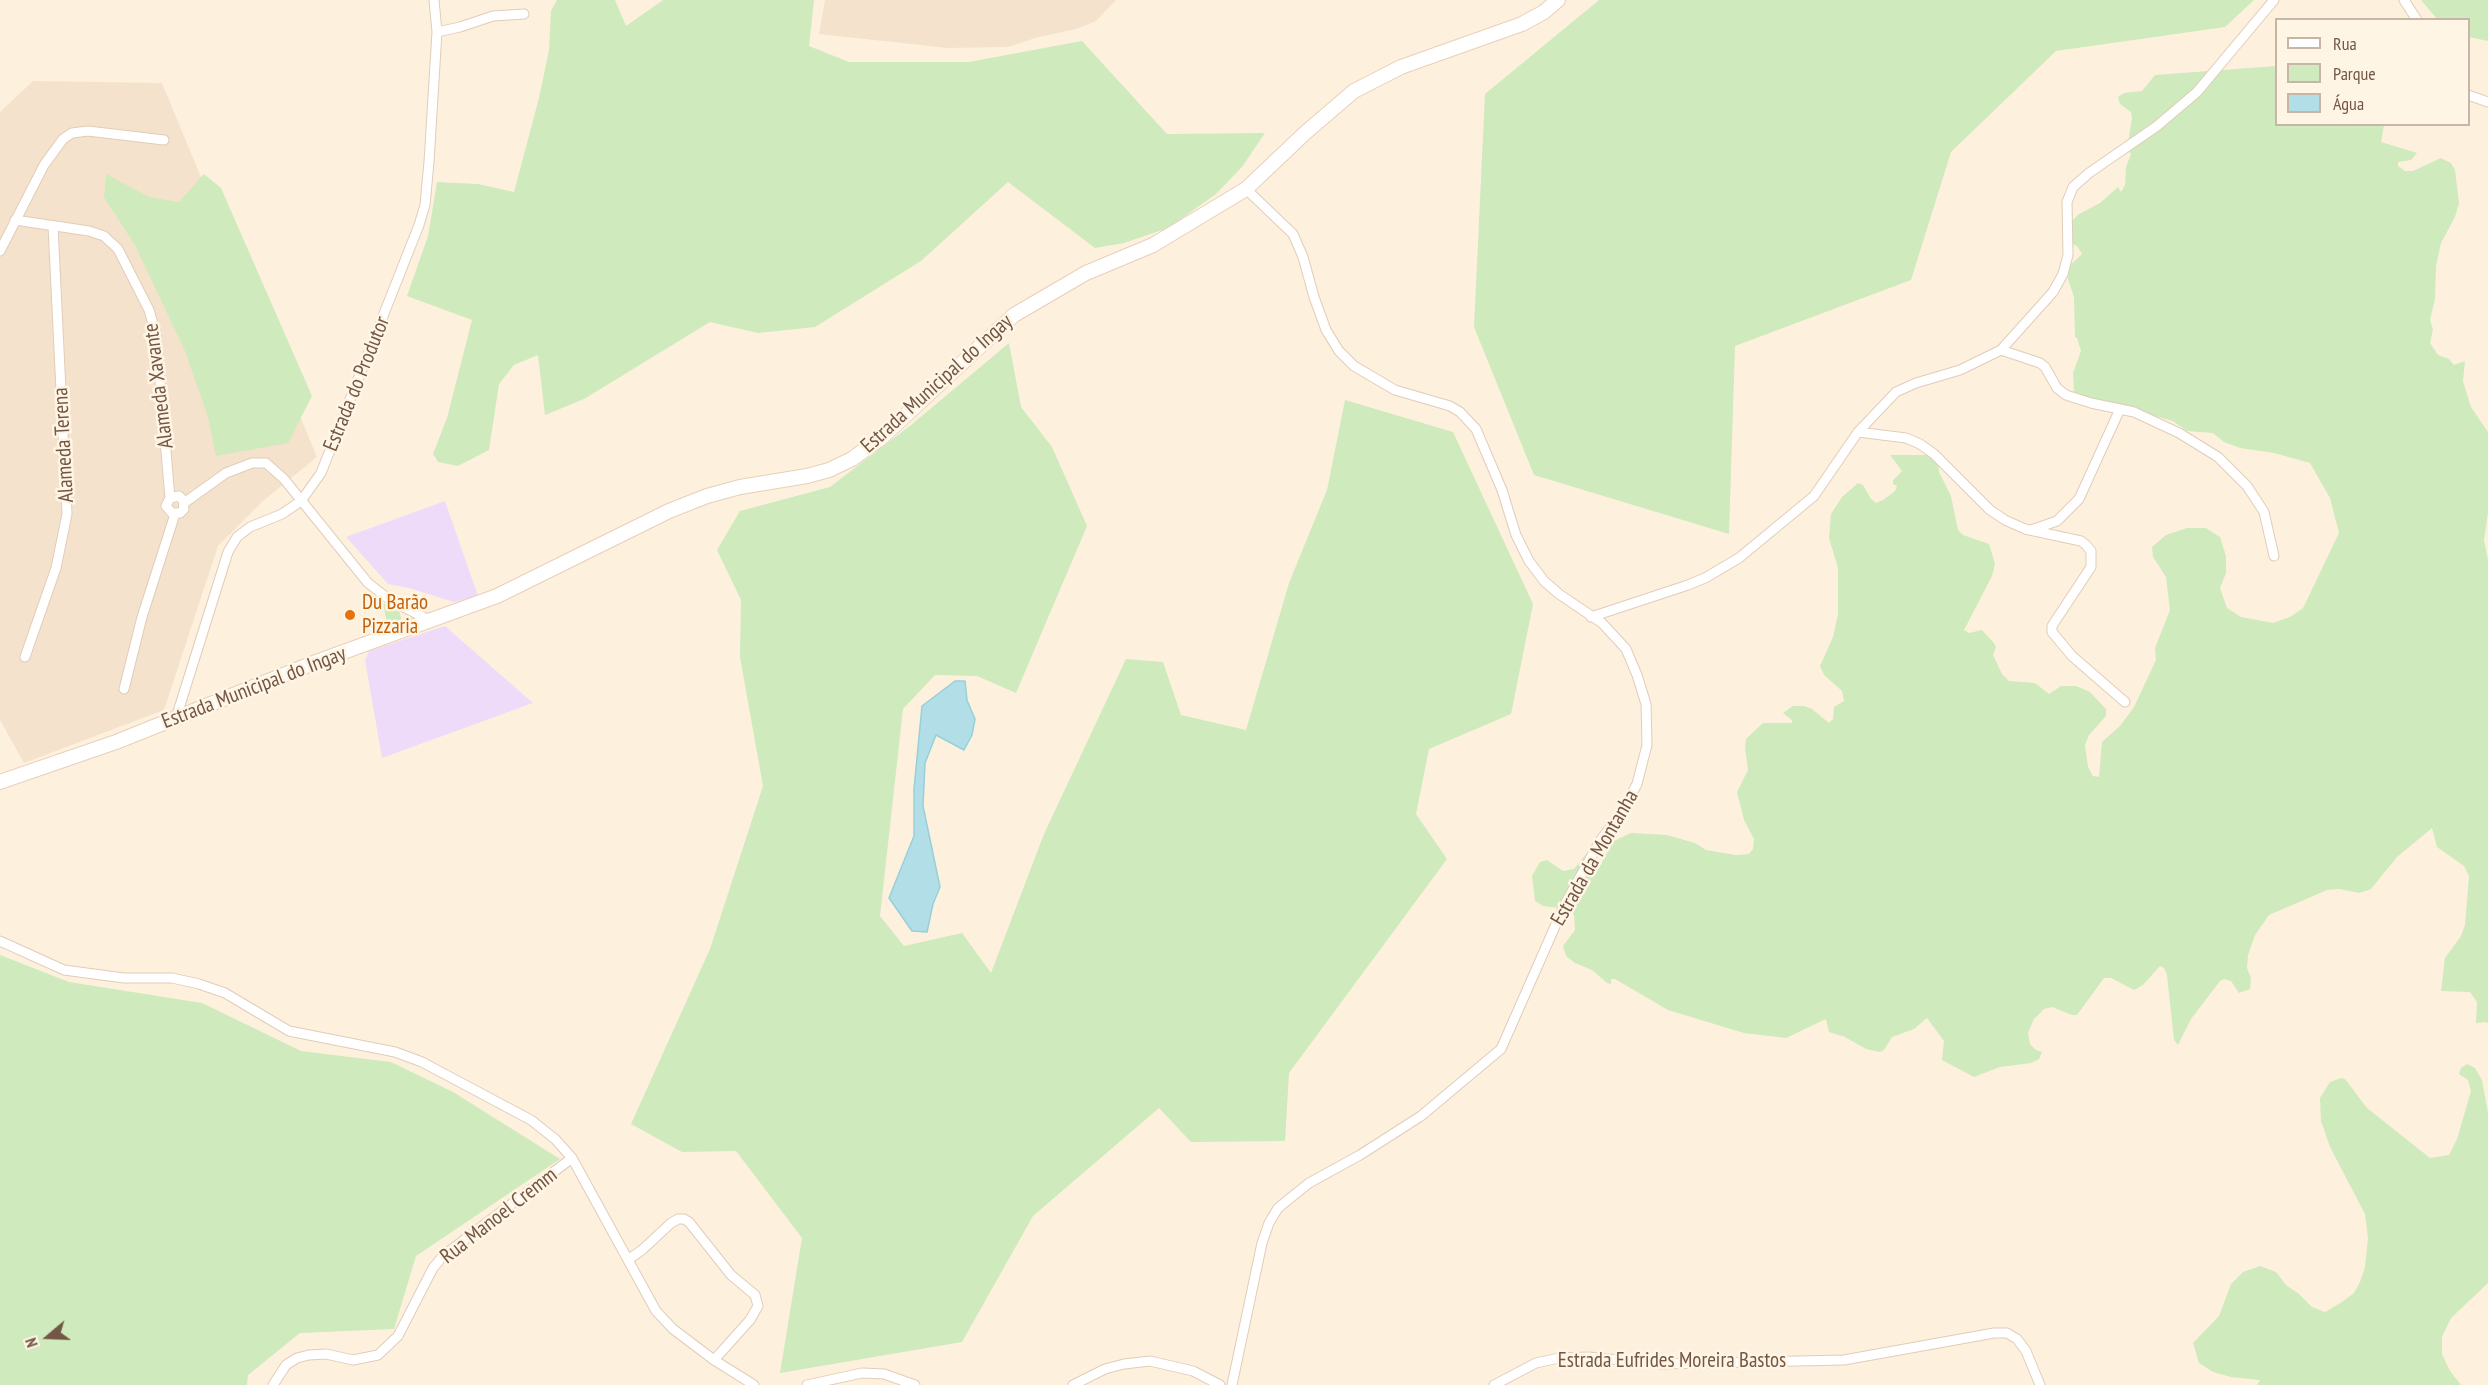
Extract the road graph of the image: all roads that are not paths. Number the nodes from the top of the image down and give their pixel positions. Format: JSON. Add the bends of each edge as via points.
{"nodes":[{"id":1,"x":434,"y":0,"type":"edge"},
{"id":2,"x":1558,"y":0,"type":"edge"},
{"id":3,"x":2274,"y":0,"type":"edge"},
{"id":4,"x":2404,"y":0,"type":"edge"},
{"id":5,"x":525,"y":14,"type":"dead end"},
{"id":6,"x":2417,"y":18,"type":"edge"},
{"id":7,"x":437,"y":32,"type":"junction"},
{"id":8,"x":2470,"y":95,"type":"edge"},
{"id":9,"x":2488,"y":102,"type":"edge"},
{"id":10,"x":164,"y":140,"type":"dead end"},
{"id":11,"x":1246,"y":189,"type":"junction"},
{"id":12,"x":15,"y":220,"type":"junction"},
{"id":13,"x":53,"y":226,"type":"junction"},
{"id":14,"x":0,"y":251,"type":"edge"},
{"id":15,"x":2001,"y":351,"type":"junction"},
{"id":16,"x":2120,"y":409,"type":"junction"},
{"id":17,"x":1858,"y":432,"type":"junction"},
{"id":18,"x":170,"y":498,"type":"junction"},
{"id":19,"x":301,"y":501,"type":"junction"},
{"id":20,"x":184,"y":503,"type":"junction"},
{"id":21,"x":175,"y":514,"type":"junction"},
{"id":22,"x":2031,"y":530,"type":"junction"},
{"id":23,"x":2274,"y":556,"type":"dead end"},
{"id":24,"x":1591,"y":617,"type":"junction"},
{"id":25,"x":431,"y":621,"type":"junction"},
{"id":26,"x":25,"y":657,"type":"dead end"},
{"id":27,"x":124,"y":689,"type":"dead end"},
{"id":28,"x":2125,"y":702,"type":"dead end"},
{"id":29,"x":176,"y":718,"type":"junction"},
{"id":30,"x":0,"y":782,"type":"edge"},
{"id":31,"x":0,"y":941,"type":"edge"},
{"id":32,"x":572,"y":1158,"type":"junction"},
{"id":33,"x":629,"y":1259,"type":"junction"},
{"id":34,"x":714,"y":1360,"type":"junction"},
{"id":35,"x":273,"y":1385,"type":"edge"},
{"id":36,"x":754,"y":1385,"type":"edge"},
{"id":37,"x":807,"y":1385,"type":"edge"},
{"id":38,"x":915,"y":1385,"type":"edge"},
{"id":39,"x":1072,"y":1385,"type":"edge"},
{"id":40,"x":1220,"y":1385,"type":"edge"},
{"id":41,"x":1232,"y":1385,"type":"edge"},
{"id":42,"x":1494,"y":1385,"type":"edge"},
{"id":43,"x":2040,"y":1385,"type":"edge"}],
"edges":[{"from":1,"to":7,"type":"street","name":"Estrada do Produtor"},
{"from":2,"to":11,"type":"street","name":"Estrada Municipal do Ingay","via":[[1522,24],[1370,81],[1339,103]]},
{"from":3,"to":15,"type":"street","via":[[2197,92],[2073,187],[2067,202],[2068,255],[2063,274],[2047,300]]},
{"from":4,"to":6,"type":"street"},
{"from":5,"to":7,"type":"street","via":[[493,16]]},
{"from":7,"to":19,"type":"street","name":"Estrada do Produtor","via":[[427,185],[419,225],[321,474]]},
{"from":8,"to":9,"type":"street"},
{"from":10,"to":12,"type":"street","via":[[88,131],[72,133],[52,152]]},
{"from":11,"to":24,"type":"street","name":"Estrada da Montanha","via":[[1293,234],[1326,330],[1339,351],[1354,366],[1395,390],[1450,406],[1467,417],[1484,444],[1529,561],[1558,594]]},
{"from":11,"to":25,"type":"street","name":"Estrada Municipal do Ingay","via":[[1153,245],[1086,273],[1014,315],[881,438],[852,459],[807,476],[707,496],[497,596]]},
{"from":12,"to":13,"type":"street","name":"Alameda Xavante"},
{"from":12,"to":14,"type":"street"},
{"from":13,"to":18,"type":"street","name":"Alameda Xavante","via":[[89,231],[111,241],[149,310],[159,351]]},
{"from":13,"to":26,"type":"street","name":"Alameda Terena","via":[[67,514],[56,568]]},
{"from":15,"to":16,"type":"street","via":[[2040,363],[2066,395]]},
{"from":15,"to":17,"type":"street","via":[[1896,392]]},
{"from":16,"to":22,"type":"street","via":[[2079,499],[2057,521]]},
{"from":16,"to":23,"type":"street","via":[[2179,433],[2236,472],[2265,512]]},
{"from":17,"to":22,"type":"street","via":[[1906,438],[1920,444],[1990,510]]},
{"from":17,"to":24,"type":"street","via":[[1814,496],[1739,558],[1688,585]]},
{"from":18,"to":20,"type":"street","via":[[179,496]]},
{"from":18,"to":21,"type":"street","via":[[166,506]]},
{"from":19,"to":20,"type":"street","via":[[271,466],[259,462],[226,473]]},
{"from":19,"to":25,"type":"street","via":[[368,583],[390,600]]},
{"from":19,"to":29,"type":"street","name":"Estrada do Produtor","via":[[250,527],[237,537],[228,552]]},
{"from":20,"to":21,"type":"street","via":[[182,511]]},
{"from":21,"to":27,"type":"street"},
{"from":22,"to":28,"type":"street","via":[[2081,541],[2091,551],[2091,567],[2052,626],[2052,632],[2072,656]]},
{"from":24,"to":41,"type":"street","name":"Estrada da Montanha","via":[[1614,633],[1626,649],[1646,704],[1647,745],[1637,784],[1564,906],[1501,1049],[1421,1116],[1309,1184],[1278,1208],[1262,1243]]},
{"from":25,"to":29,"type":"street","name":"Estrada Municipal do Ingay"},
{"from":29,"to":30,"type":"street","name":"Estrada Municipal do Ingay"},
{"from":31,"to":32,"type":"street","via":[[64,970],[124,978],[172,978],[199,984],[225,993],[289,1031],[395,1052],[422,1062],[531,1120]]},
{"from":32,"to":33,"type":"street"},
{"from":32,"to":35,"type":"street","name":"Rua Manoel Cremm","via":[[443,1256],[398,1336],[383,1352],[353,1360],[326,1354],[297,1358],[286,1365]]},
{"from":33,"to":34,"type":"street","via":[[656,1311]]},
{"from":33,"to":34,"type":"street","via":[[671,1223],[684,1219],[731,1275],[755,1295],[758,1306],[750,1320]]},
{"from":34,"to":36,"type":"street"},
{"from":37,"to":38,"type":"street","via":[[862,1373],[884,1374]]},
{"from":39,"to":40,"type":"street","via":[[1105,1369],[1150,1361],[1192,1371]]},
{"from":42,"to":43,"type":"street","name":"Estrada Eufrides Moreira Bastos","via":[[1536,1363],[1559,1358],[1661,1364],[1844,1360],[1994,1333],[2007,1333],[2017,1339]]}]}
